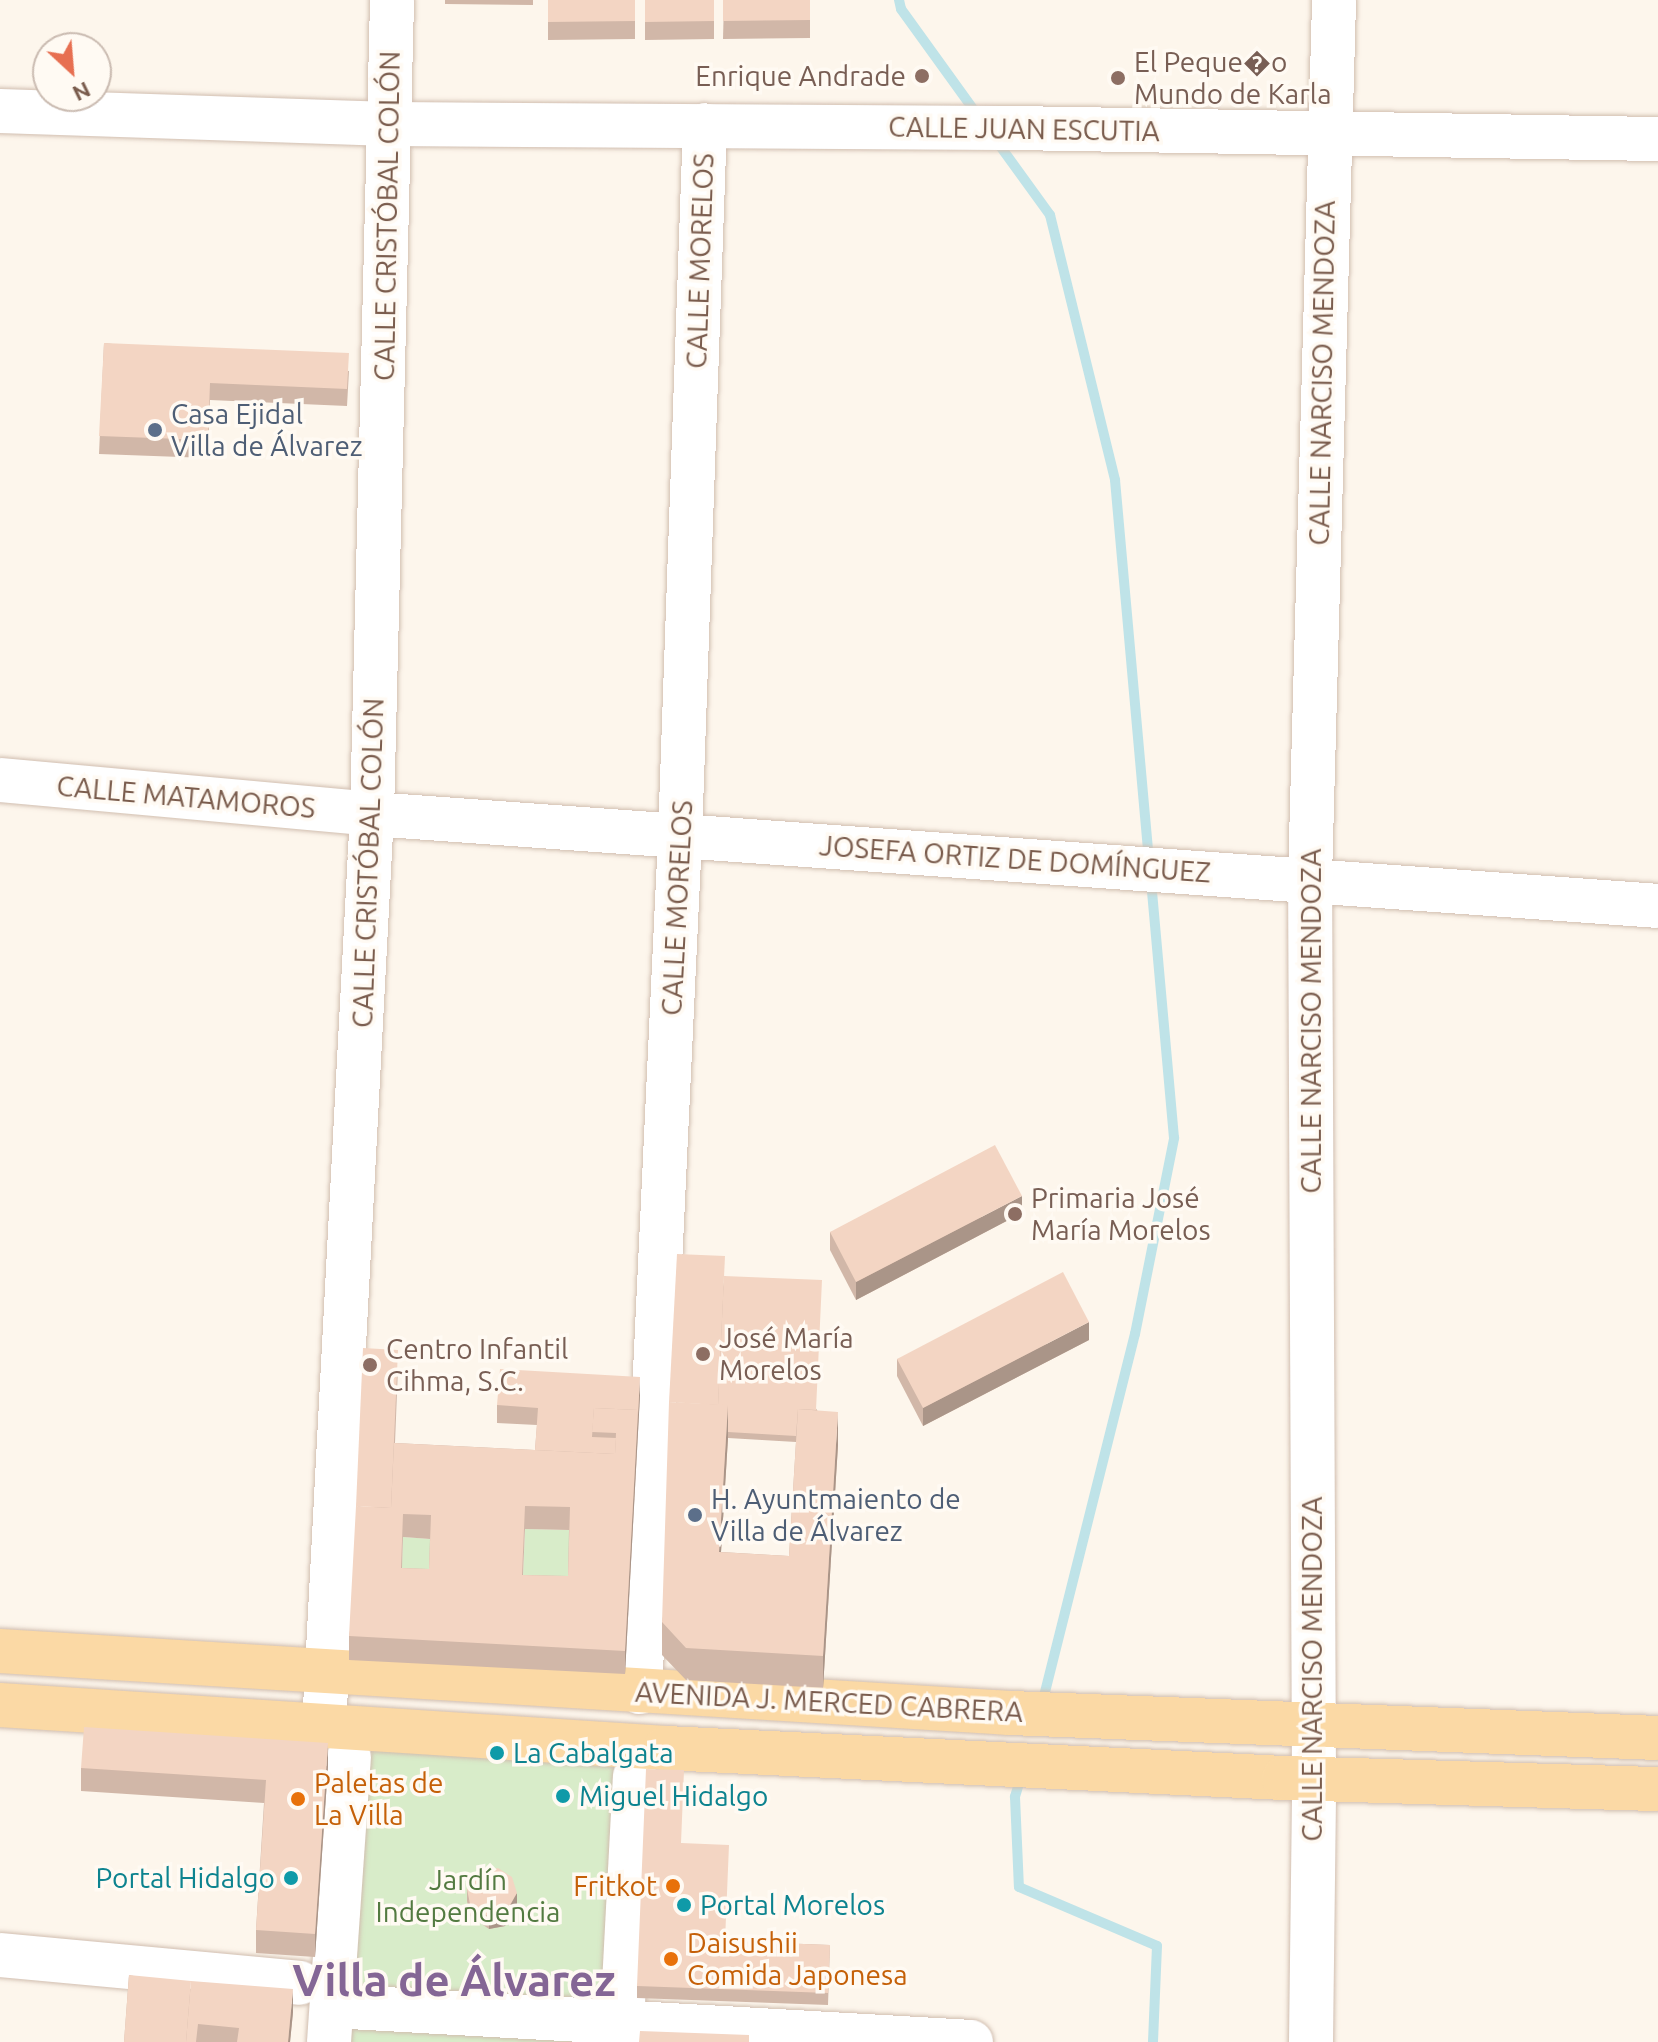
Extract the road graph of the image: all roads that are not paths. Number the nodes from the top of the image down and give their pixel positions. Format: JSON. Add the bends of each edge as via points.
{"nodes":[{"id":1,"x":392,"y":0,"type":"edge"},
{"id":2,"x":1334,"y":0,"type":"edge"},
{"id":3,"x":0,"y":111,"type":"edge"},
{"id":4,"x":390,"y":124,"type":"junction"},
{"id":5,"x":705,"y":125,"type":"junction"},
{"id":6,"x":1328,"y":133,"type":"junction"},
{"id":7,"x":1658,"y":139,"type":"edge"},
{"id":8,"x":0,"y":780,"type":"edge"},
{"id":9,"x":372,"y":814,"type":"junction"},
{"id":10,"x":680,"y":836,"type":"junction"},
{"id":11,"x":1310,"y":878,"type":"junction"},
{"id":12,"x":1658,"y":906,"type":"edge"},
{"id":13,"x":0,"y":1651,"type":"edge"},
{"id":14,"x":327,"y":1672,"type":"junction"},
{"id":15,"x":640,"y":1692,"type":"junction"},
{"id":16,"x":0,"y":1705,"type":"edge"},
{"id":17,"x":1032,"y":1714,"type":"junction"},
{"id":18,"x":1312,"y":1724,"type":"junction"},
{"id":19,"x":1658,"y":1738,"type":"edge"},
{"id":20,"x":336,"y":1741,"type":"junction"},
{"id":21,"x":1027,"y":1765,"type":"junction"},
{"id":22,"x":635,"y":1776,"type":"dead end"},
{"id":23,"x":1314,"y":1779,"type":"junction"},
{"id":24,"x":1658,"y":1789,"type":"edge"},
{"id":25,"x":0,"y":1955,"type":"edge"},
{"id":26,"x":320,"y":2010,"type":"edge"},
{"id":27,"x":622,"y":2032,"type":"edge"},
{"id":28,"x":971,"y":2042,"type":"edge"},
{"id":29,"x":1311,"y":2042,"type":"edge"}],
"edges":[{"from":1,"to":4,"type":"street","name":"CALLE CRISTÓBAL COLÓN"},
{"from":2,"to":6,"type":"street","name":"CALLE NARCISO MENDOZA"},
{"from":3,"to":4,"type":"street","name":"CALLE JUAN ESCUTIA"},
{"from":4,"to":5,"type":"street","name":"CALLE JUAN ESCUTIA"},
{"from":4,"to":9,"type":"street","name":"CALLE CRISTÓBAL COLÓN"},
{"from":5,"to":6,"type":"street","name":"CALLE JUAN ESCUTIA"},
{"from":5,"to":10,"type":"street","name":"CALLE MORELOS"},
{"from":6,"to":7,"type":"street","name":"CALLE JUAN ESCUTIA"},
{"from":6,"to":11,"type":"street","name":"CALLE NARCISO MENDOZA"},
{"from":8,"to":9,"type":"street","name":"CALLE MATAMOROS"},
{"from":9,"to":10,"type":"street","name":"JOSEFA ORTIZ DE DOMÍNGUEZ"},
{"from":9,"to":14,"type":"street","name":"CALLE CRISTÓBAL COLÓN"},
{"from":10,"to":11,"type":"street","name":"JOSEFA ORTIZ DE DOMÍNGUEZ"},
{"from":10,"to":15,"type":"street","name":"CALLE MORELOS"},
{"from":11,"to":12,"type":"street","name":"JOSEFA ORTIZ DE DOMÍNGUEZ"},
{"from":11,"to":18,"type":"street","name":"CALLE NARCISO MENDOZA"},
{"from":13,"to":14,"type":"main road","name":"AVENIDA J. MERCED CABRERA"},
{"from":14,"to":15,"type":"main road","name":"AVENIDA J. MERCED CABRERA"},
{"from":14,"to":20,"type":"street","name":"CALLE CRISTÓBAL COLÓN"},
{"from":15,"to":17,"type":"main road","name":"AVENIDA J. MERCED CABRERA"},
{"from":16,"to":20,"type":"main road","name":"AVENIDA J. MERCED CABRERA"},
{"from":17,"to":18,"type":"main road","name":"AVENIDA J. MERCED CABRERA"},
{"from":17,"to":21,"type":"main road"},
{"from":18,"to":19,"type":"main road","name":"AVENIDA J. MERCED CABRERA"},
{"from":18,"to":23,"type":"street","name":"CALLE NARCISO MENDOZA"},
{"from":20,"to":21,"type":"main road","name":"AVENIDA J. MERCED CABRERA"},
{"from":20,"to":26,"type":"street","name":"CALLE CRISTÓBAL COLÓN"},
{"from":21,"to":23,"type":"main road","name":"AVENIDA J. MERCED CABRERA"},
{"from":22,"to":27,"type":"street"},
{"from":23,"to":24,"type":"main road","name":"AVENIDA J. MERCED CABRERA"},
{"from":23,"to":29,"type":"street","name":"CALLE NARCISO MENDOZA"},
{"from":25,"to":26,"type":"street"},
{"from":26,"to":27,"type":"street"},
{"from":27,"to":28,"type":"street","via":[[678,2025]]}]}
